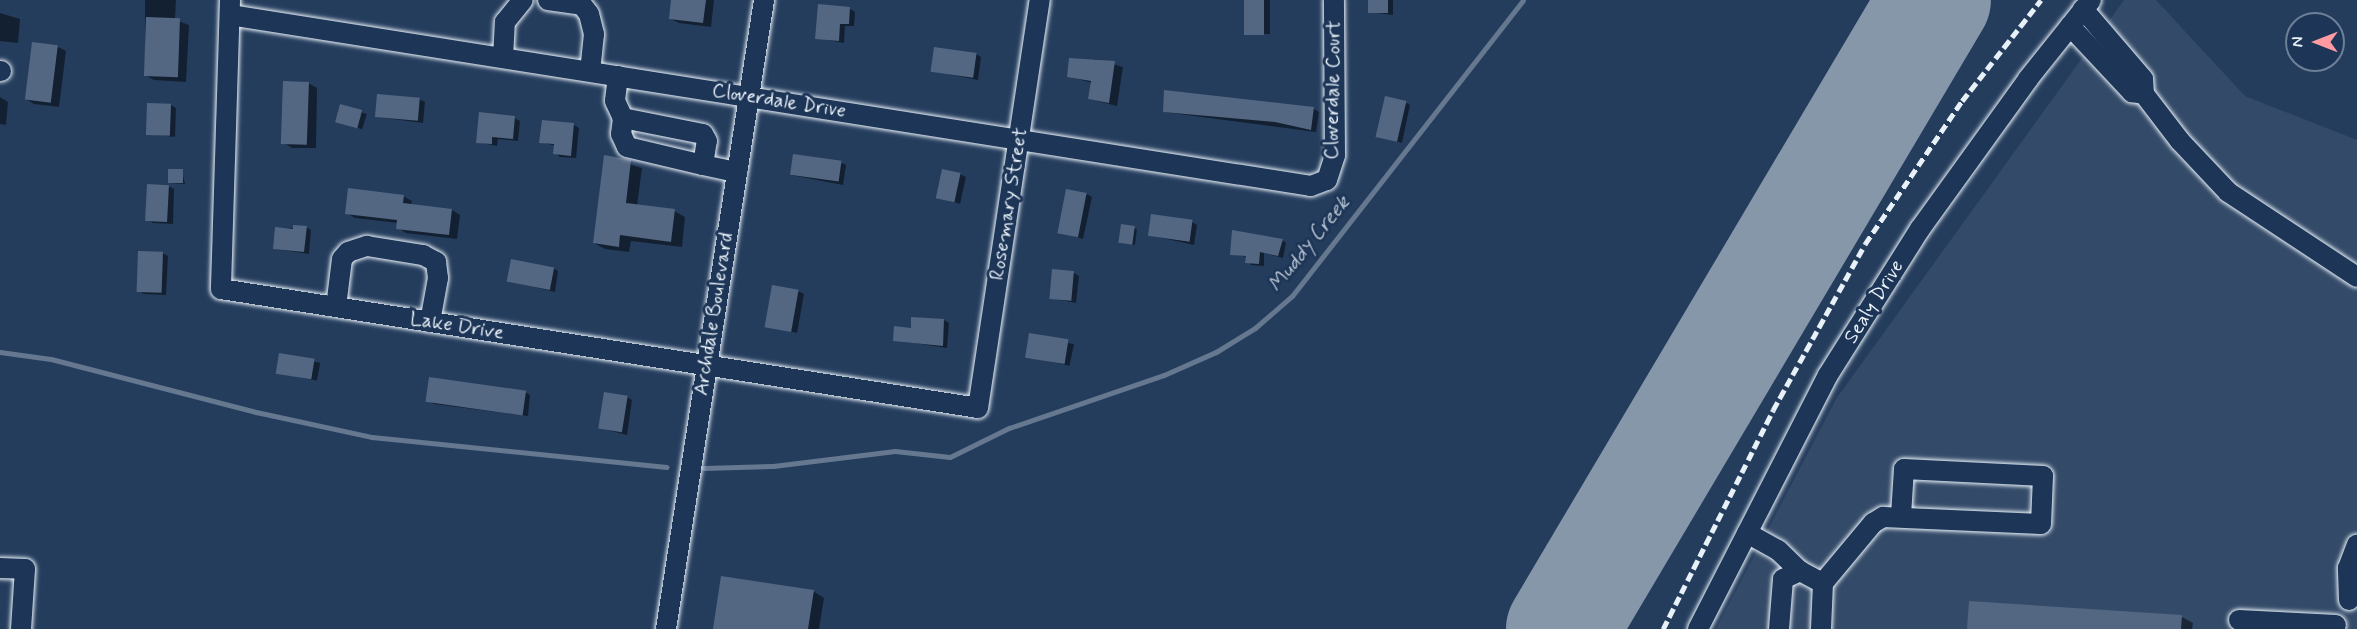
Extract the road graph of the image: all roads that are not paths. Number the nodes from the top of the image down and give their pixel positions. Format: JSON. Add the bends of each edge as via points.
{"nodes":[{"id":1,"x":522,"y":0,"type":"edge"},
{"id":2,"x":548,"y":0,"type":"edge"},
{"id":3,"x":764,"y":0,"type":"edge"},
{"id":4,"x":1040,"y":0,"type":"edge"},
{"id":5,"x":1334,"y":0,"type":"edge"},
{"id":6,"x":2087,"y":4,"type":"edge"},
{"id":7,"x":230,"y":8,"type":"edge"},
{"id":8,"x":2070,"y":26,"type":"junction"},
{"id":9,"x":503,"y":58,"type":"junction"},
{"id":10,"x":590,"y":71,"type":"junction"},
{"id":11,"x":618,"y":76,"type":"junction"},
{"id":12,"x":2144,"y":94,"type":"junction"},
{"id":13,"x":749,"y":96,"type":"junction"},
{"id":14,"x":623,"y":118,"type":"junction"},
{"id":15,"x":1019,"y":138,"type":"junction"},
{"id":16,"x":703,"y":165,"type":"junction"},
{"id":17,"x":737,"y":172,"type":"junction"},
{"id":18,"x":1327,"y":180,"type":"joint"},
{"id":19,"x":2357,"y":277,"type":"edge"},
{"id":20,"x":336,"y":307,"type":"junction"},
{"id":21,"x":430,"y":322,"type":"junction"},
{"id":22,"x":706,"y":365,"type":"junction"},
{"id":23,"x":978,"y":408,"type":"joint"},
{"id":24,"x":1901,"y":516,"type":"junction"},
{"id":25,"x":1747,"y":533,"type":"junction"},
{"id":26,"x":2357,"y":545,"type":"edge"},
{"id":27,"x":0,"y":568,"type":"edge"},
{"id":28,"x":1800,"y":571,"type":"junction"},
{"id":29,"x":1823,"y":583,"type":"junction"},
{"id":30,"x":2353,"y":597,"type":"edge"},
{"id":31,"x":2239,"y":620,"type":"dead end"},
{"id":32,"x":2336,"y":627,"type":"edge"},
{"id":33,"x":21,"y":629,"type":"edge"},
{"id":34,"x":666,"y":629,"type":"edge"},
{"id":35,"x":1698,"y":629,"type":"edge"},
{"id":36,"x":1779,"y":629,"type":"edge"},
{"id":37,"x":1821,"y":629,"type":"edge"}],
"edges":[{"from":1,"to":9,"type":"street","via":[[506,22]]},
{"from":2,"to":10,"type":"street","via":[[582,5],[589,14],[594,34]]},
{"from":3,"to":13,"type":"street","name":"Archdale Boulevard"},
{"from":4,"to":15,"type":"street","name":"Rosemary Street"},
{"from":5,"to":18,"type":"street","name":"Cloverdale Court","via":[[1335,154]]},
{"from":6,"to":8,"type":"street","name":"Sealy Drive"},
{"from":6,"to":12,"type":"street","via":[[2143,79]]},
{"from":7,"to":9,"type":"street","name":"Cloverdale Drive"},
{"from":7,"to":20,"type":"street","name":"Lake Drive","via":[[221,289]]},
{"from":8,"to":12,"type":"street","via":[[2132,92]]},
{"from":8,"to":25,"type":"street","name":"Sealy Drive","via":[[1920,229],[1828,375]]},
{"from":9,"to":10,"type":"street","name":"Cloverdale Drive"},
{"from":10,"to":11,"type":"street","name":"Cloverdale Drive"},
{"from":11,"to":13,"type":"street","name":"Cloverdale Drive"},
{"from":11,"to":14,"type":"street","via":[[615,101]]},
{"from":12,"to":19,"type":"street","via":[[2180,141],[2228,192]]},
{"from":13,"to":15,"type":"street","name":"Cloverdale Drive"},
{"from":13,"to":17,"type":"street","name":"Archdale Boulevard"},
{"from":14,"to":16,"type":"street","via":[[621,134],[627,147]]},
{"from":14,"to":16,"type":"street","via":[[704,134],[707,141]]},
{"from":15,"to":18,"type":"street","name":"Cloverdale Drive","via":[[1311,186]]},
{"from":15,"to":23,"type":"street","name":"Rosemary Street"},
{"from":16,"to":17,"type":"street"},
{"from":17,"to":22,"type":"street","name":"Archdale Boulevard"},
{"from":20,"to":21,"type":"street","name":"Lake Drive"},
{"from":20,"to":21,"type":"street","via":[[342,260],[348,252],[367,246],[423,255],[436,262],[438,278]]},
{"from":21,"to":22,"type":"street","name":"Lake Drive"},
{"from":22,"to":23,"type":"street","name":"Lake Drive"},
{"from":22,"to":34,"type":"street","name":"Archdale Boulevard"},
{"from":24,"to":24,"type":"street","via":[[2041,524],[2043,476],[1904,469]]},
{"from":24,"to":29,"type":"street","via":[[1883,517],[1873,523]]},
{"from":25,"to":28,"type":"street","via":[[1778,550]]},
{"from":25,"to":35,"type":"street","name":"Sealy Drive"},
{"from":26,"to":30,"type":"street","via":[[2348,567]]},
{"from":27,"to":33,"type":"street","via":[[25,569]]},
{"from":28,"to":29,"type":"street"},
{"from":28,"to":36,"type":"street","via":[[1783,579]]},
{"from":29,"to":37,"type":"street"},
{"from":30,"to":32,"type":"street","via":[[2341,608]]},
{"from":31,"to":32,"type":"street"}]}
